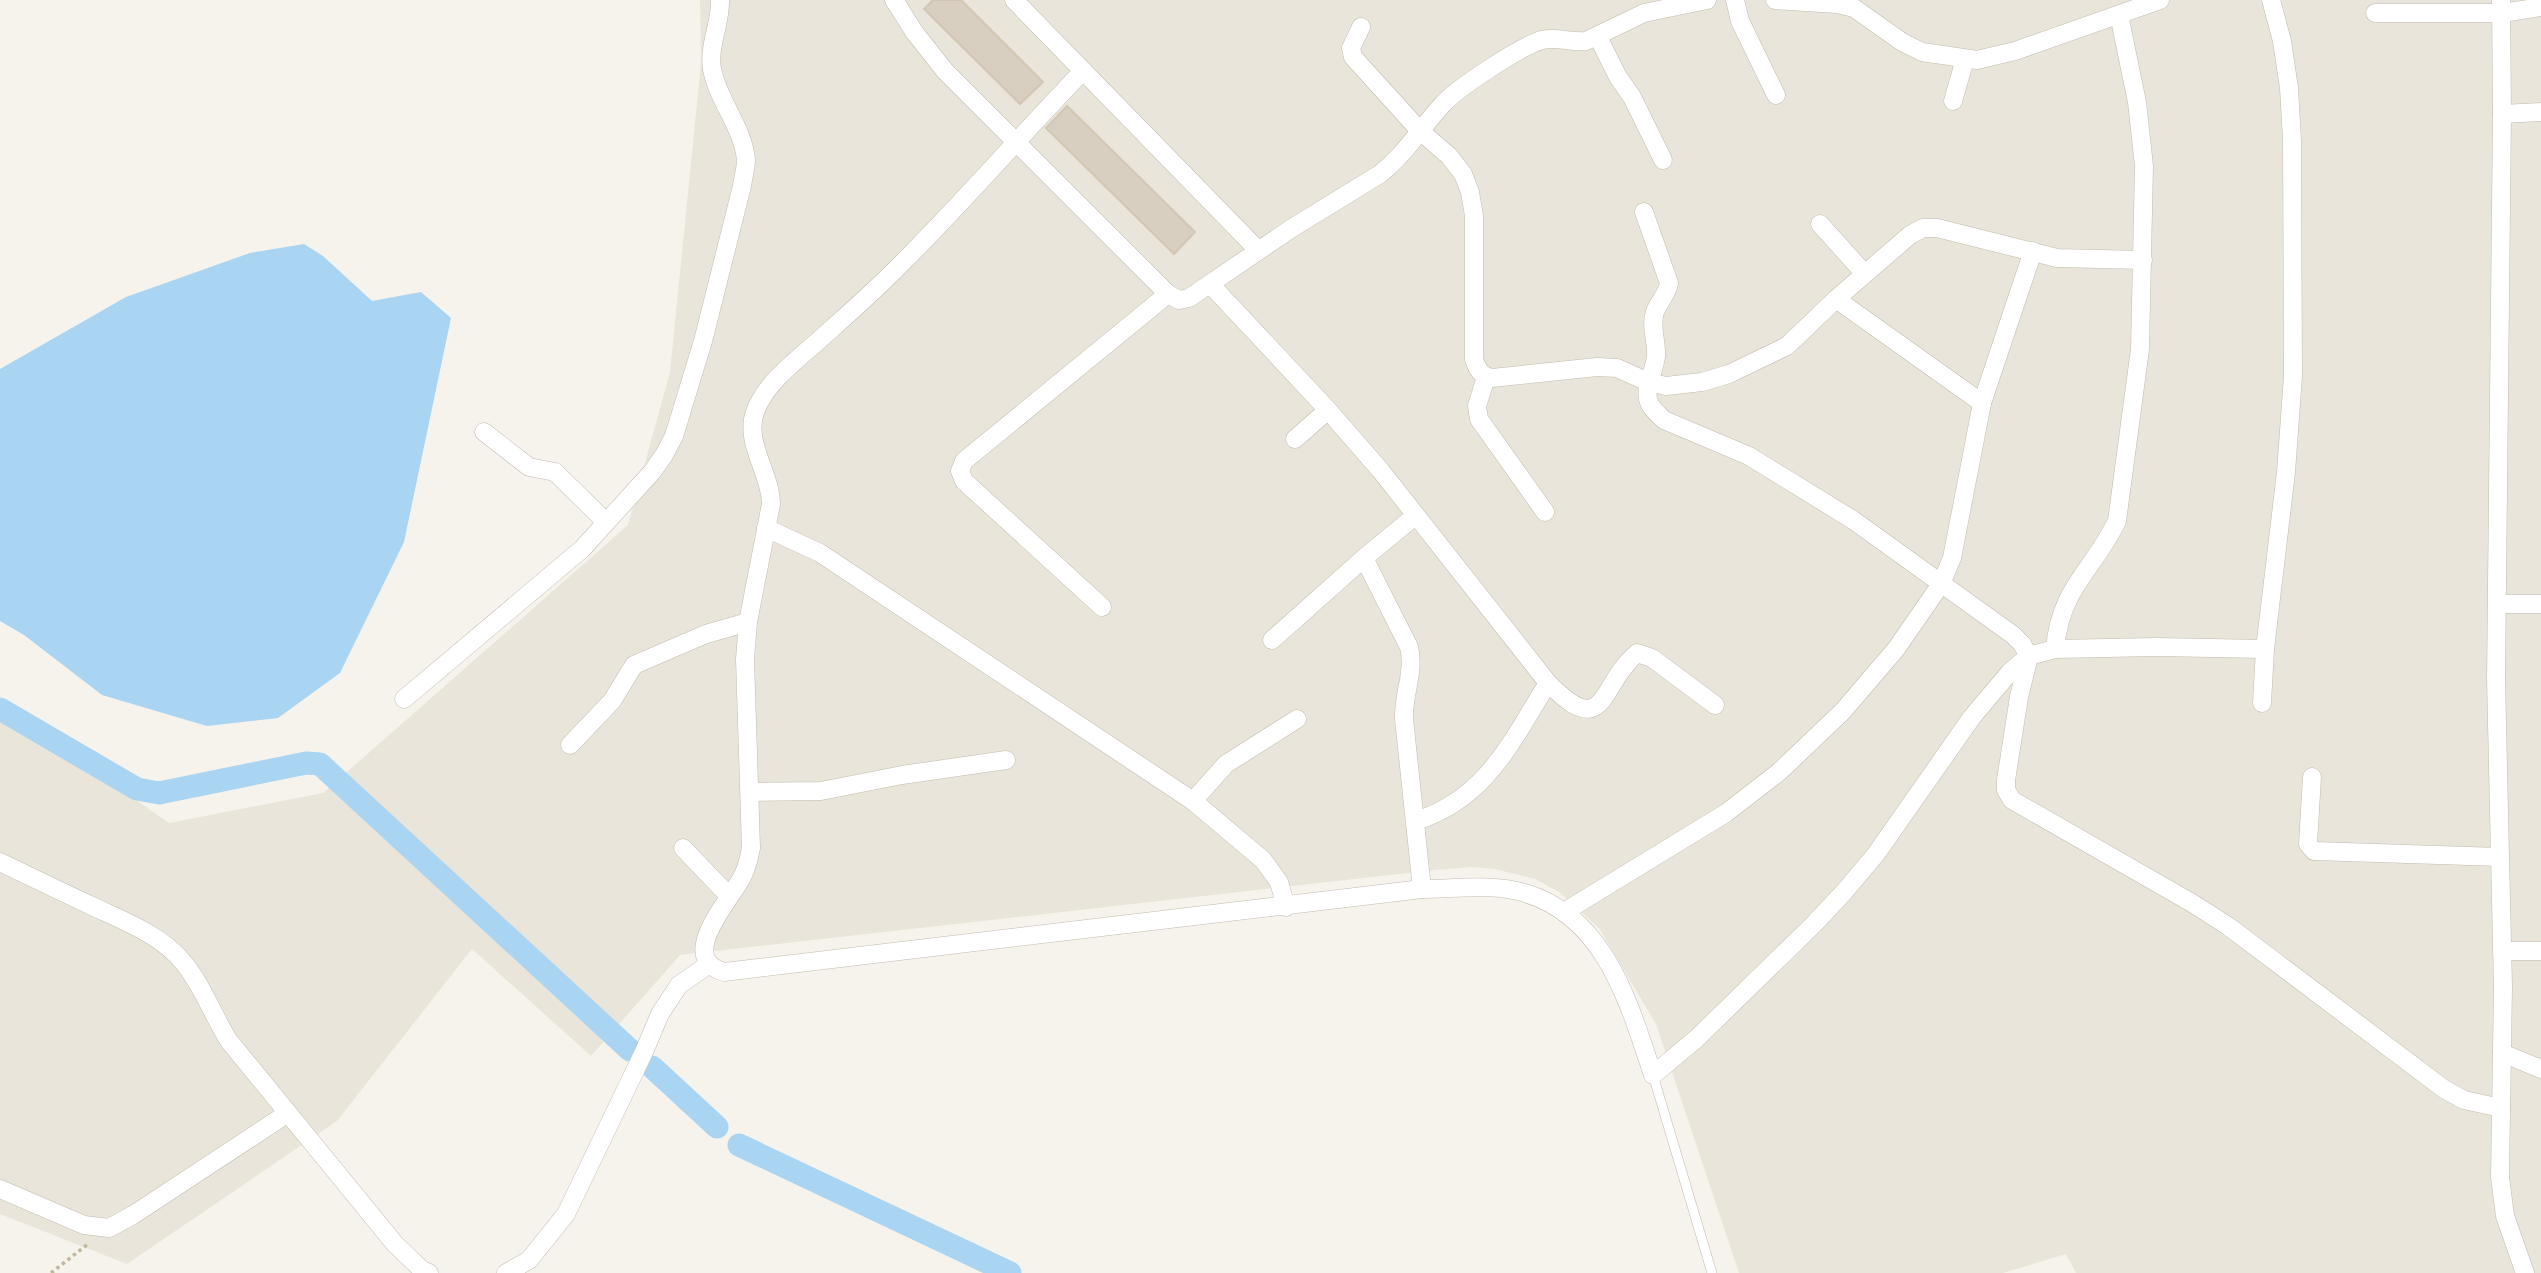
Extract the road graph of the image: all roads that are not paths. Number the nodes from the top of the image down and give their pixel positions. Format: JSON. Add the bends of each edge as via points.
{"nodes":[{"id":1,"x":720,"y":0,"type":"edge"},
{"id":2,"x":894,"y":0,"type":"edge"},
{"id":3,"x":1014,"y":0,"type":"edge"},
{"id":4,"x":1707,"y":0,"type":"edge"},
{"id":5,"x":1735,"y":0,"type":"edge"},
{"id":6,"x":1775,"y":0,"type":"edge"},
{"id":7,"x":2160,"y":0,"type":"edge"},
{"id":8,"x":2271,"y":0,"type":"edge"},
{"id":9,"x":2501,"y":6,"type":"edge"},
{"id":10,"x":2541,"y":8,"type":"edge"},
{"id":11,"x":2375,"y":13,"type":"dead end"},
{"id":12,"x":2119,"y":15,"type":"junction"},
{"id":13,"x":1361,"y":27,"type":"dead end"},
{"id":14,"x":1598,"y":37,"type":"junction"},
{"id":15,"x":1965,"y":59,"type":"junction"},
{"id":16,"x":1082,"y":72,"type":"junction"},
{"id":17,"x":1776,"y":95,"type":"dead end"},
{"id":18,"x":1953,"y":101,"type":"dead end"},
{"id":19,"x":2541,"y":112,"type":"edge"},
{"id":20,"x":2502,"y":114,"type":"junction"},
{"id":21,"x":1420,"y":131,"type":"junction"},
{"id":22,"x":1016,"y":140,"type":"junction"},
{"id":23,"x":1663,"y":160,"type":"dead end"},
{"id":24,"x":1644,"y":212,"type":"dead end"},
{"id":25,"x":1819,"y":224,"type":"dead end"},
{"id":26,"x":1258,"y":250,"type":"junction"},
{"id":27,"x":2033,"y":251,"type":"junction"},
{"id":28,"x":2143,"y":260,"type":"junction"},
{"id":29,"x":1864,"y":274,"type":"junction"},
{"id":30,"x":1211,"y":285,"type":"junction"},
{"id":31,"x":1168,"y":294,"type":"junction"},
{"id":32,"x":1836,"y":299,"type":"junction"},
{"id":33,"x":1486,"y":377,"type":"junction"},
{"id":34,"x":1648,"y":382,"type":"junction"},
{"id":35,"x":1982,"y":403,"type":"junction"},
{"id":36,"x":1328,"y":410,"type":"junction"},
{"id":37,"x":484,"y":432,"type":"dead end"},
{"id":38,"x":1295,"y":439,"type":"dead end"},
{"id":39,"x":1545,"y":512,"type":"dead end"},
{"id":40,"x":1415,"y":516,"type":"junction"},
{"id":41,"x":606,"y":522,"type":"junction"},
{"id":42,"x":766,"y":528,"type":"junction"},
{"id":43,"x":1364,"y":558,"type":"junction"},
{"id":44,"x":1941,"y":584,"type":"junction"},
{"id":45,"x":2497,"y":604,"type":"junction"},
{"id":46,"x":2541,"y":604,"type":"edge"},
{"id":47,"x":1102,"y":607,"type":"dead end"},
{"id":48,"x":748,"y":622,"type":"junction"},
{"id":49,"x":1272,"y":640,"type":"dead end"},
{"id":50,"x":2055,"y":649,"type":"junction"},
{"id":51,"x":2265,"y":649,"type":"junction"},
{"id":52,"x":2029,"y":656,"type":"junction"},
{"id":53,"x":1548,"y":683,"type":"junction"},
{"id":54,"x":404,"y":699,"type":"dead end"},
{"id":55,"x":2262,"y":703,"type":"dead end"},
{"id":56,"x":1714,"y":705,"type":"dead end"},
{"id":57,"x":1297,"y":719,"type":"dead end"},
{"id":58,"x":570,"y":745,"type":"dead end"},
{"id":59,"x":1006,"y":760,"type":"dead end"},
{"id":60,"x":2312,"y":777,"type":"dead end"},
{"id":61,"x":750,"y":792,"type":"junction"},
{"id":62,"x":1193,"y":800,"type":"junction"},
{"id":63,"x":1416,"y":821,"type":"junction"},
{"id":64,"x":683,"y":848,"type":"dead end"},
{"id":65,"x":2500,"y":857,"type":"junction"},
{"id":66,"x":0,"y":862,"type":"edge"},
{"id":67,"x":1422,"y":889,"type":"junction"},
{"id":68,"x":729,"y":897,"type":"junction"},
{"id":69,"x":1286,"y":907,"type":"junction"},
{"id":70,"x":1564,"y":912,"type":"junction"},
{"id":71,"x":2502,"y":951,"type":"junction"},
{"id":72,"x":2541,"y":951,"type":"edge"},
{"id":73,"x":708,"y":965,"type":"junction"},
{"id":74,"x":2502,"y":1053,"type":"junction"},
{"id":75,"x":2541,"y":1069,"type":"edge"},
{"id":76,"x":1653,"y":1075,"type":"junction"},
{"id":77,"x":2501,"y":1108,"type":"junction"},
{"id":78,"x":288,"y":1113,"type":"junction"},
{"id":79,"x":0,"y":1189,"type":"edge"},
{"id":80,"x":429,"y":1273,"type":"edge"},
{"id":81,"x":506,"y":1273,"type":"edge"},
{"id":82,"x":1712,"y":1273,"type":"edge"},
{"id":83,"x":2525,"y":1273,"type":"edge"}],
"edges":[{"from":1,"to":41,"type":"street","via":[[712,70],[743,145],[742,187],[674,436],[652,472]]},
{"from":2,"to":22,"type":"street","via":[[945,71]]},
{"from":3,"to":16,"type":"street"},
{"from":4,"to":14,"type":"street","via":[[1644,13]]},
{"from":5,"to":17,"type":"street","via":[[1740,22]]},
{"from":6,"to":15,"type":"street","via":[[1854,8],[1922,52]]},
{"from":7,"to":12,"type":"street"},
{"from":8,"to":51,"type":"street","via":[[2290,101],[2293,376]]},
{"from":9,"to":10,"type":"street"},
{"from":9,"to":11,"type":"street"},
{"from":9,"to":20,"type":"street"},
{"from":12,"to":15,"type":"street","via":[[1994,57]]},
{"from":12,"to":28,"type":"street","via":[[2143,155]]},
{"from":13,"to":21,"type":"street","via":[[1353,57]]},
{"from":14,"to":21,"type":"street","via":[[1575,42],[1555,38],[1529,45],[1454,93]]},
{"from":14,"to":23,"type":"street"},
{"from":15,"to":18,"type":"street"},
{"from":16,"to":22,"type":"street"},
{"from":16,"to":26,"type":"street"},
{"from":19,"to":20,"type":"street"},
{"from":20,"to":45,"type":"street"},
{"from":21,"to":26,"type":"street","via":[[1380,174]]},
{"from":21,"to":33,"type":"street","via":[[1449,156],[1470,192],[1474,359]]},
{"from":22,"to":31,"type":"street"},
{"from":22,"to":42,"type":"street","via":[[905,260],[768,390],[752,421],[771,494]]},
{"from":24,"to":34,"type":"street","via":[[1669,283],[1655,311],[1656,359]]},
{"from":25,"to":29,"type":"street"},
{"from":26,"to":30,"type":"street"},
{"from":27,"to":28,"type":"street","via":[[2068,259]]},
{"from":27,"to":29,"type":"street","via":[[1923,228]]},
{"from":27,"to":35,"type":"street"},
{"from":28,"to":50,"type":"street","via":[[2140,349],[2117,521],[2063,607]]},
{"from":29,"to":32,"type":"street"},
{"from":30,"to":31,"type":"street","via":[[1189,298],[1179,300]]},
{"from":30,"to":36,"type":"street"},
{"from":31,"to":47,"type":"street","via":[[964,461],[960,471],[964,481]]},
{"from":32,"to":34,"type":"street","via":[[1787,346],[1729,374],[1683,385]]},
{"from":32,"to":35,"type":"street"},
{"from":33,"to":34,"type":"street","via":[[1597,367],[1617,368]]},
{"from":33,"to":39,"type":"street","via":[[1477,405],[1479,419]]},
{"from":34,"to":44,"type":"street","via":[[1648,399],[1664,420],[1749,456],[1853,520]]},
{"from":35,"to":44,"type":"street","via":[[1959,528]]},
{"from":36,"to":38,"type":"street"},
{"from":36,"to":40,"type":"street"},
{"from":37,"to":41,"type":"street","via":[[529,467],[555,472]]},
{"from":40,"to":43,"type":"street"},
{"from":40,"to":53,"type":"street"},
{"from":41,"to":54,"type":"street","via":[[582,549]]},
{"from":42,"to":48,"type":"street"},
{"from":42,"to":62,"type":"street","via":[[820,552]]},
{"from":43,"to":49,"type":"street"},
{"from":43,"to":63,"type":"street","via":[[1413,662],[1404,704]]},
{"from":44,"to":52,"type":"street","via":[[2013,635]]},
{"from":44,"to":70,"type":"street","via":[[1896,649],[1843,711],[1779,772],[1726,813]]},
{"from":45,"to":46,"type":"street"},
{"from":45,"to":65,"type":"street"},
{"from":48,"to":58,"type":"street","via":[[706,634],[634,665],[612,701]]},
{"from":48,"to":61,"type":"street","via":[[745,704]]},
{"from":50,"to":51,"type":"street"},
{"from":50,"to":52,"type":"street"},
{"from":51,"to":55,"type":"street"},
{"from":52,"to":76,"type":"street","via":[[1972,718],[1844,892],[1696,1039]]},
{"from":52,"to":77,"type":"street","via":[[2006,780],[2012,800],[2228,926],[2444,1089],[2465,1100]]},
{"from":53,"to":56,"type":"street","via":[[1579,709],[1591,710],[1637,653],[1652,658]]},
{"from":53,"to":63,"type":"street","via":[[1485,779],[1455,804]]},
{"from":57,"to":62,"type":"street","via":[[1226,764]]},
{"from":59,"to":61,"type":"street","via":[[821,791]]},
{"from":60,"to":65,"type":"street","via":[[2308,844],[2314,850]]},
{"from":61,"to":68,"type":"street","via":[[751,848],[747,867]]},
{"from":62,"to":69,"type":"street","via":[[1263,860],[1279,882]]},
{"from":63,"to":67,"type":"street"},
{"from":64,"to":68,"type":"street"},
{"from":65,"to":71,"type":"street"},
{"from":66,"to":78,"type":"street","via":[[163,944],[195,978],[229,1041]]},
{"from":67,"to":69,"type":"street"},
{"from":67,"to":70,"type":"street","via":[[1524,892]]},
{"from":68,"to":73,"type":"street","via":[[703,946]]},
{"from":69,"to":73,"type":"street","via":[[724,972]]},
{"from":70,"to":76,"type":"street","via":[[1612,967]]},
{"from":71,"to":72,"type":"street"},
{"from":71,"to":74,"type":"street"},
{"from":73,"to":81,"type":"street","via":[[679,985],[660,1014],[566,1214],[528,1260]]},
{"from":74,"to":75,"type":"street"},
{"from":74,"to":77,"type":"street"},
{"from":76,"to":82,"type":"lane"},
{"from":77,"to":83,"type":"street","via":[[2503,1203]]},
{"from":78,"to":79,"type":"street","via":[[108,1227],[84,1225]]},
{"from":78,"to":80,"type":"street","via":[[395,1244]]}]}
